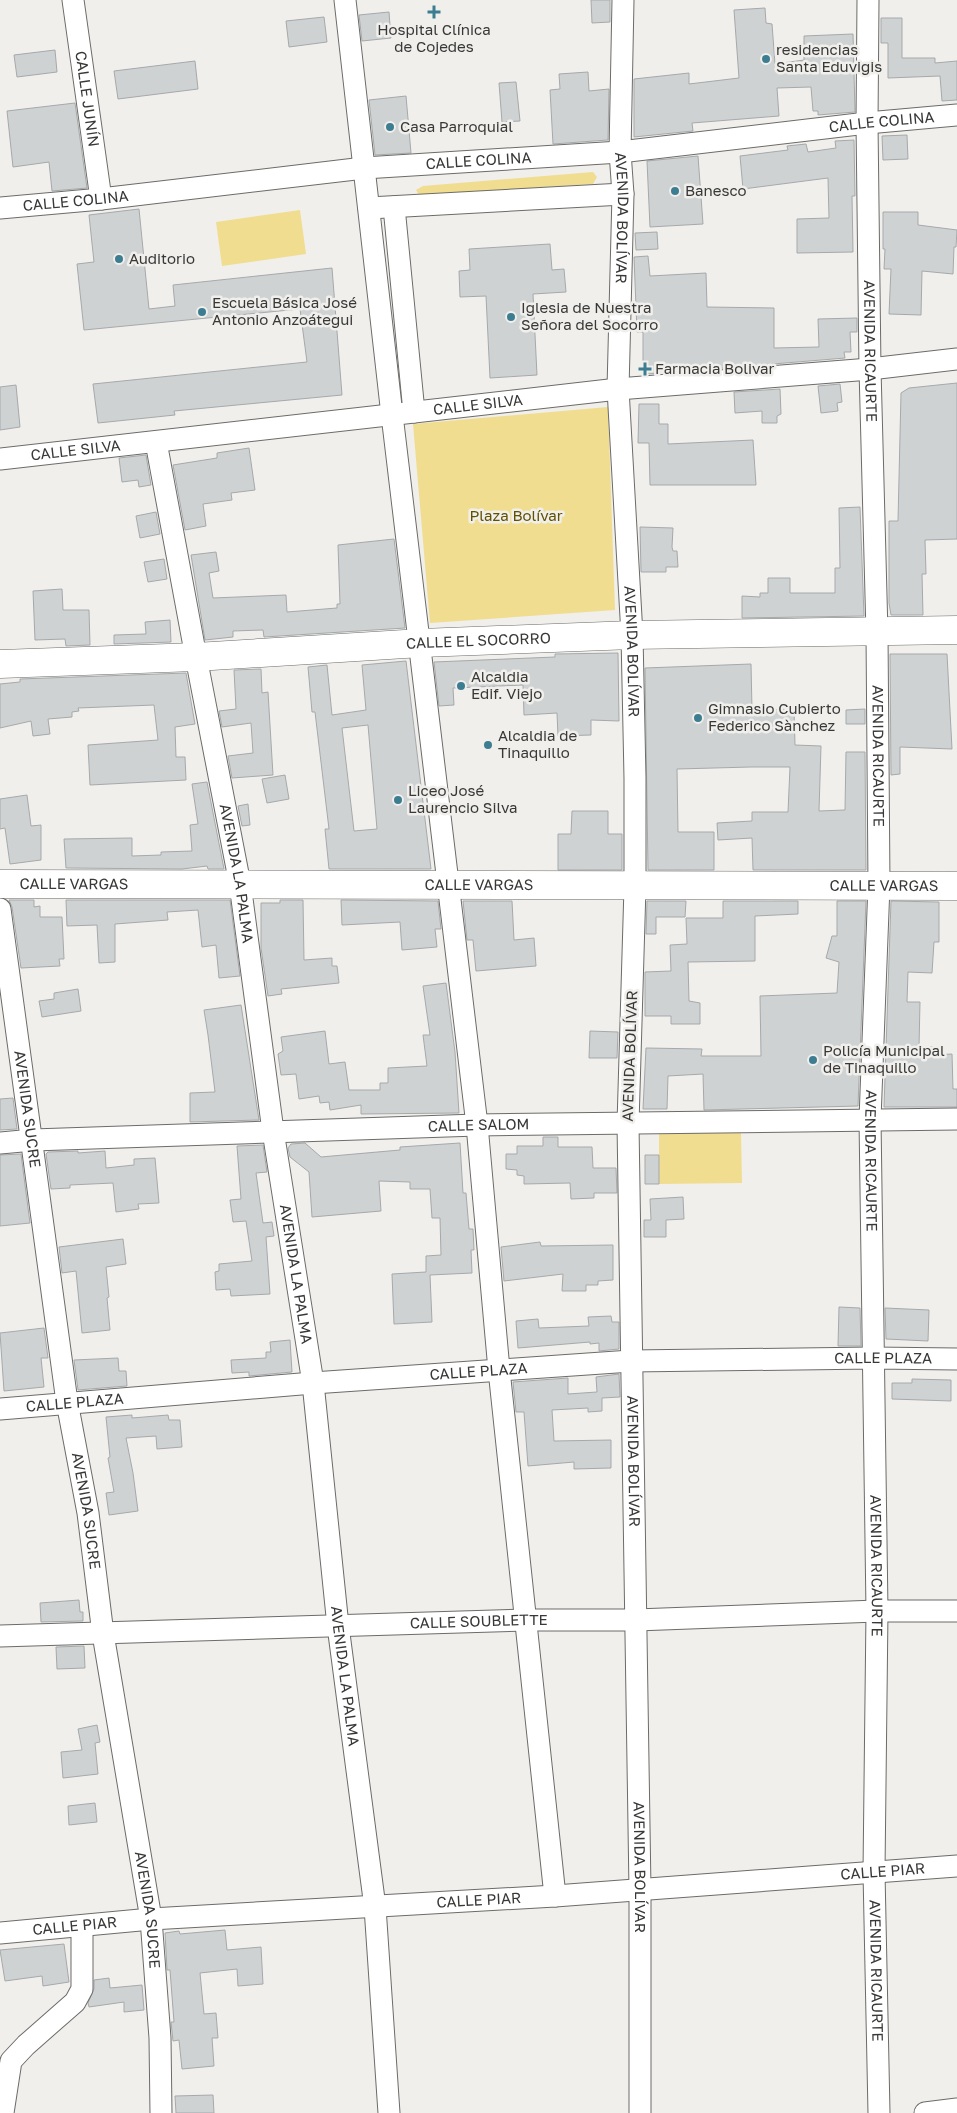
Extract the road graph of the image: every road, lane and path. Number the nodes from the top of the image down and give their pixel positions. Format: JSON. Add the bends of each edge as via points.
{"nodes":[{"id":1,"x":73,"y":0,"type":"edge"},
{"id":2,"x":345,"y":0,"type":"edge"},
{"id":3,"x":623,"y":0,"type":"edge"},
{"id":4,"x":868,"y":0,"type":"edge"},
{"id":5,"x":957,"y":115,"type":"edge"},
{"id":6,"x":867,"y":123,"type":"junction"},
{"id":7,"x":620,"y":152,"type":"junction"},
{"id":8,"x":364,"y":168,"type":"junction"},
{"id":9,"x":623,"y":194,"type":"junction"},
{"id":10,"x":100,"y":199,"type":"junction"},
{"id":11,"x":394,"y":207,"type":"junction"},
{"id":12,"x":0,"y":208,"type":"edge"},
{"id":13,"x":368,"y":208,"type":"junction"},
{"id":14,"x":957,"y":359,"type":"edge"},
{"id":15,"x":870,"y":369,"type":"junction"},
{"id":16,"x":618,"y":389,"type":"junction"},
{"id":17,"x":414,"y":412,"type":"junction"},
{"id":18,"x":392,"y":415,"type":"junction"},
{"id":19,"x":156,"y":442,"type":"junction"},
{"id":20,"x":0,"y":459,"type":"edge"},
{"id":21,"x":957,"y":630,"type":"edge"},
{"id":22,"x":877,"y":633,"type":"junction"},
{"id":23,"x":632,"y":635,"type":"junction"},
{"id":24,"x":420,"y":643,"type":"junction"},
{"id":25,"x":196,"y":657,"type":"junction"},
{"id":26,"x":0,"y":664,"type":"edge"},
{"id":27,"x":0,"y":884,"type":"edge"},
{"id":28,"x":240,"y":884,"type":"junction"},
{"id":29,"x":879,"y":885,"type":"junction"},
{"id":30,"x":447,"y":886,"type":"junction"},
{"id":31,"x":957,"y":886,"type":"edge"},
{"id":32,"x":635,"y":887,"type":"junction"},
{"id":33,"x":0,"y":909,"type":"edge"},
{"id":34,"x":957,"y":1119,"type":"edge"},
{"id":35,"x":870,"y":1120,"type":"junction"},
{"id":36,"x":628,"y":1124,"type":"junction"},
{"id":37,"x":477,"y":1125,"type":"junction"},
{"id":38,"x":273,"y":1131,"type":"junction"},
{"id":39,"x":33,"y":1140,"type":"junction"},
{"id":40,"x":0,"y":1143,"type":"edge"},
{"id":41,"x":873,"y":1358,"type":"junction"},
{"id":42,"x":957,"y":1359,"type":"edge"},
{"id":43,"x":631,"y":1361,"type":"junction"},
{"id":44,"x":499,"y":1370,"type":"junction"},
{"id":45,"x":313,"y":1384,"type":"junction"},
{"id":46,"x":67,"y":1402,"type":"junction"},
{"id":47,"x":0,"y":1409,"type":"edge"},
{"id":48,"x":877,"y":1611,"type":"junction"},
{"id":49,"x":957,"y":1611,"type":"edge"},
{"id":50,"x":527,"y":1620,"type":"junction"},
{"id":51,"x":636,"y":1620,"type":"junction"},
{"id":52,"x":338,"y":1626,"type":"junction"},
{"id":53,"x":104,"y":1634,"type":"junction"},
{"id":54,"x":0,"y":1636,"type":"edge"},
{"id":55,"x":957,"y":1866,"type":"edge"},
{"id":56,"x":874,"y":1872,"type":"junction"},
{"id":57,"x":640,"y":1890,"type":"junction"},
{"id":58,"x":555,"y":1896,"type":"junction"},
{"id":59,"x":374,"y":1907,"type":"junction"},
{"id":60,"x":151,"y":1919,"type":"junction"},
{"id":61,"x":82,"y":1926,"type":"junction"},
{"id":62,"x":0,"y":1933,"type":"edge"},
{"id":63,"x":957,"y":2109,"type":"edge"},
{"id":64,"x":4,"y":2113,"type":"edge"},
{"id":65,"x":161,"y":2113,"type":"edge"},
{"id":66,"x":389,"y":2113,"type":"edge"},
{"id":67,"x":640,"y":2113,"type":"edge"},
{"id":68,"x":879,"y":2113,"type":"edge"},
{"id":69,"x":925,"y":2113,"type":"edge"}],
"edges":[{"from":1,"to":10,"type":"street","name":"CALLE JUNÍN"},
{"from":2,"to":8,"type":"street"},
{"from":3,"to":7,"type":"street","name":"AVENIDA BOLÍVAR"},
{"from":4,"to":6,"type":"street","name":"AVENIDA RICAURTE"},
{"from":5,"to":6,"type":"street","name":"CALLE COLINA"},
{"from":6,"to":7,"type":"street","name":"CALLE COLINA"},
{"from":6,"to":15,"type":"street","name":"AVENIDA RICAURTE"},
{"from":7,"to":8,"type":"street","name":"CALLE COLINA"},
{"from":7,"to":9,"type":"street","name":"AVENIDA BOLÍVAR"},
{"from":8,"to":10,"type":"street","name":"CALLE COLINA"},
{"from":8,"to":13,"type":"street"},
{"from":9,"to":11,"type":"street"},
{"from":9,"to":16,"type":"street","name":"AVENIDA BOLÍVAR"},
{"from":10,"to":12,"type":"street","name":"CALLE COLINA"},
{"from":11,"to":13,"type":"street"},
{"from":11,"to":17,"type":"street"},
{"from":13,"to":18,"type":"street"},
{"from":14,"to":15,"type":"street","name":"CALLE SILVA"},
{"from":15,"to":16,"type":"street","name":"CALLE SILVA"},
{"from":15,"to":22,"type":"street","name":"AVENIDA RICAURTE"},
{"from":16,"to":17,"type":"street","name":"CALLE SILVA"},
{"from":16,"to":23,"type":"street","name":"AVENIDA BOLÍVAR"},
{"from":17,"to":18,"type":"street","name":"CALLE SILVA"},
{"from":18,"to":19,"type":"street","name":"CALLE SILVA"},
{"from":18,"to":24,"type":"street"},
{"from":19,"to":20,"type":"street","name":"CALLE SILVA"},
{"from":19,"to":25,"type":"street","name":"AVENIDA LA PALMA"},
{"from":21,"to":22,"type":"street","name":"CALLE EL SOCORRO"},
{"from":22,"to":23,"type":"street","name":"CALLE EL SOCORRO"},
{"from":22,"to":29,"type":"street","name":"AVENIDA RICAURTE"},
{"from":23,"to":24,"type":"street","name":"CALLE EL SOCORRO"},
{"from":23,"to":32,"type":"street","name":"AVENIDA BOLÍVAR"},
{"from":24,"to":25,"type":"street","name":"CALLE EL SOCORRO"},
{"from":24,"to":30,"type":"street"},
{"from":25,"to":26,"type":"street","name":"CALLE EL SOCORRO"},
{"from":25,"to":28,"type":"street","name":"AVENIDA LA PALMA"},
{"from":27,"to":28,"type":"street","name":"CALLE VARGAS"},
{"from":28,"to":30,"type":"street","name":"CALLE VARGAS"},
{"from":28,"to":38,"type":"street","name":"AVENIDA LA PALMA"},
{"from":29,"to":31,"type":"street","name":"CALLE VARGAS"},
{"from":29,"to":32,"type":"street","name":"CALLE VARGAS"},
{"from":29,"to":35,"type":"street","name":"AVENIDA RICAURTE"},
{"from":30,"to":32,"type":"street","name":"CALLE VARGAS"},
{"from":30,"to":37,"type":"street"},
{"from":32,"to":36,"type":"street","name":"AVENIDA BOLÍVAR"},
{"from":33,"to":39,"type":"street","name":"AVENIDA SUCRE"},
{"from":34,"to":35,"type":"street","name":"CALLE SALOM"},
{"from":35,"to":36,"type":"street","name":"CALLE SALOM"},
{"from":35,"to":41,"type":"street","name":"AVENIDA RICAURTE"},
{"from":36,"to":37,"type":"street","name":"CALLE SALOM"},
{"from":36,"to":43,"type":"street","name":"AVENIDA BOLÍVAR"},
{"from":37,"to":38,"type":"street","name":"CALLE SALOM"},
{"from":37,"to":44,"type":"street"},
{"from":38,"to":39,"type":"street","name":"CALLE SALOM"},
{"from":38,"to":45,"type":"street","name":"AVENIDA LA PALMA"},
{"from":39,"to":40,"type":"street","name":"CALLE SALOM"},
{"from":39,"to":46,"type":"street","name":"AVENIDA SUCRE"},
{"from":41,"to":42,"type":"street","name":"CALLE PLAZA"},
{"from":41,"to":43,"type":"street","name":"CALLE PLAZA"},
{"from":41,"to":48,"type":"street","name":"AVENIDA RICAURTE"},
{"from":43,"to":44,"type":"street","name":"CALLE PLAZA"},
{"from":43,"to":51,"type":"street","name":"AVENIDA BOLÍVAR"},
{"from":44,"to":45,"type":"street","name":"CALLE PLAZA"},
{"from":44,"to":50,"type":"street"},
{"from":45,"to":46,"type":"street","name":"CALLE PLAZA"},
{"from":45,"to":52,"type":"street","name":"AVENIDA LA PALMA"},
{"from":46,"to":47,"type":"street","name":"CALLE PLAZA"},
{"from":46,"to":53,"type":"street","name":"AVENIDA SUCRE","via":[[88,1513]]},
{"from":48,"to":49,"type":"street","name":"CALLE SOUBLETTE"},
{"from":48,"to":51,"type":"street","name":"CALLE SOUBLETTE"},
{"from":48,"to":56,"type":"street","name":"AVENIDA RICAURTE"},
{"from":50,"to":51,"type":"street","name":"CALLE SOUBLETTE"},
{"from":50,"to":52,"type":"street","name":"CALLE SOUBLETTE"},
{"from":50,"to":58,"type":"street"},
{"from":51,"to":57,"type":"street","name":"AVENIDA BOLÍVAR"},
{"from":52,"to":53,"type":"street","name":"CALLE SOUBLETTE"},
{"from":52,"to":59,"type":"street","name":"AVENIDA LA PALMA"},
{"from":53,"to":54,"type":"street","name":"CALLE SOUBLETTE"},
{"from":53,"to":60,"type":"street","name":"AVENIDA SUCRE"},
{"from":55,"to":56,"type":"street","name":"CALLE PIAR"},
{"from":56,"to":57,"type":"street","name":"CALLE PIAR"},
{"from":56,"to":68,"type":"street","name":"AVENIDA RICAURTE"},
{"from":57,"to":58,"type":"street","name":"CALLE PIAR"},
{"from":57,"to":67,"type":"street","name":"AVENIDA BOLÍVAR"},
{"from":58,"to":59,"type":"street","name":"CALLE PIAR"},
{"from":59,"to":60,"type":"street","name":"CALLE PIAR"},
{"from":59,"to":66,"type":"street","name":"AVENIDA LA PALMA"},
{"from":60,"to":61,"type":"street","name":"CALLE PIAR"},
{"from":60,"to":65,"type":"street","name":"AVENIDA SUCRE","via":[[160,2038]]},
{"from":61,"to":62,"type":"street","name":"CALLE PIAR"},
{"from":61,"to":64,"type":"street","via":[[82,1989],[75,2002],[11,2061]]},
{"from":63,"to":69,"type":"street"}]}
